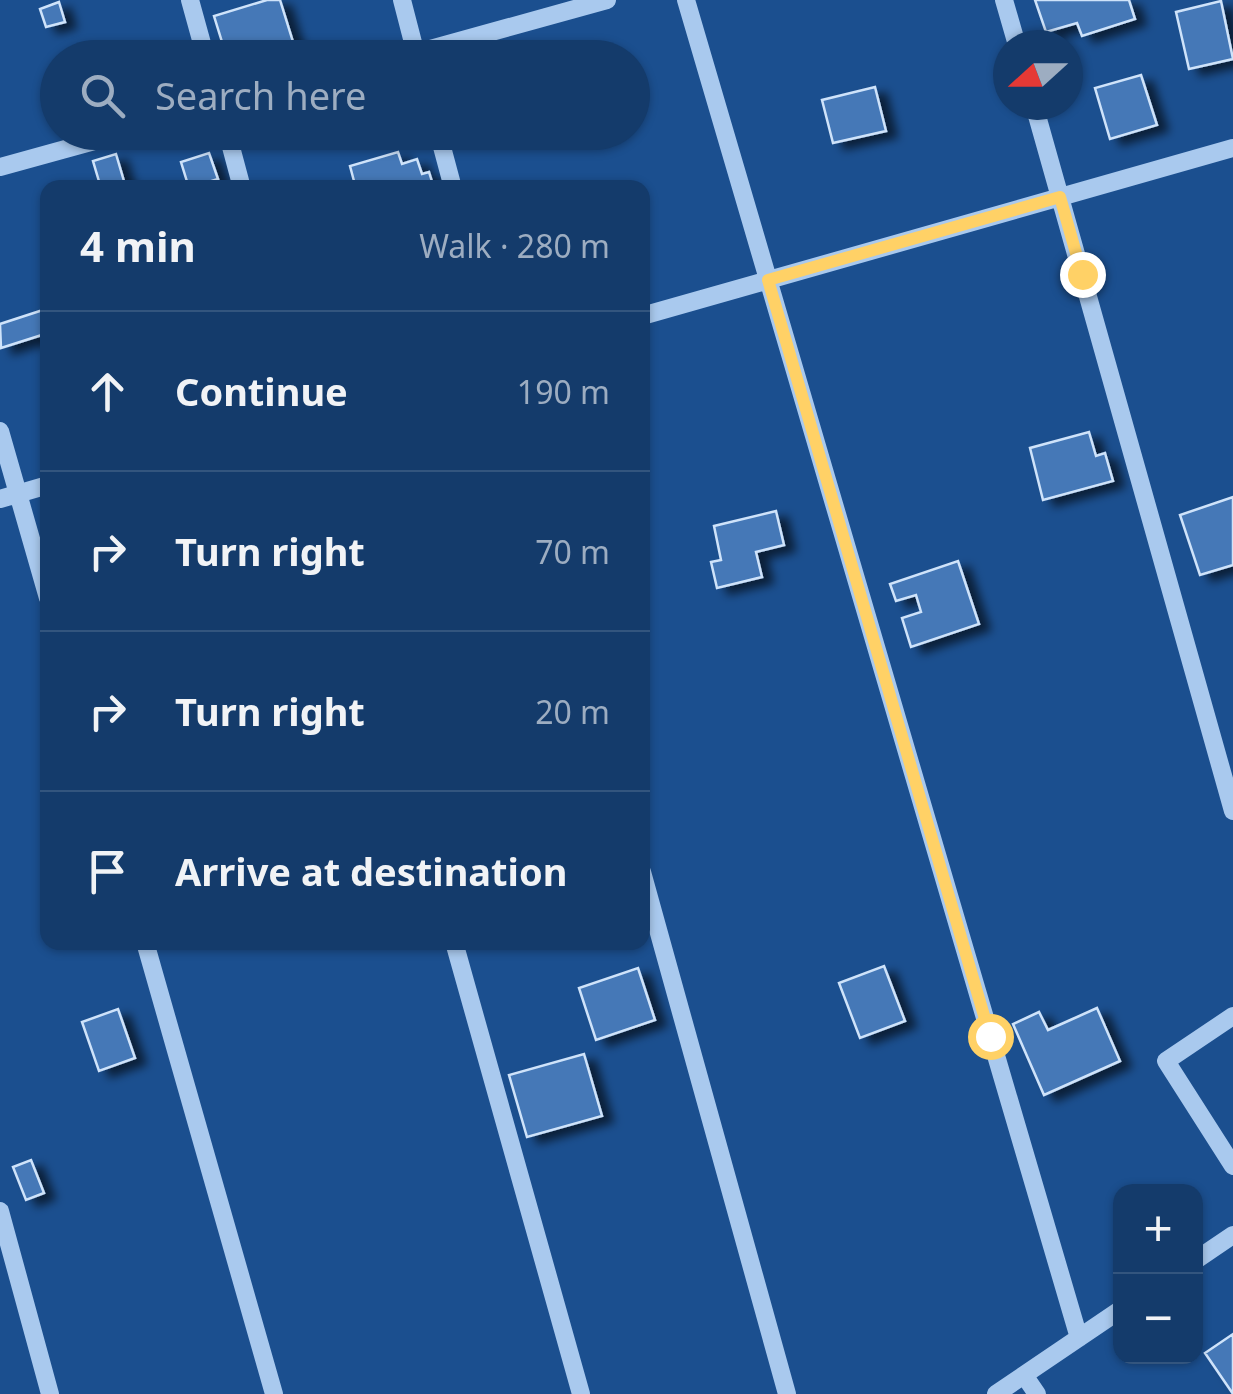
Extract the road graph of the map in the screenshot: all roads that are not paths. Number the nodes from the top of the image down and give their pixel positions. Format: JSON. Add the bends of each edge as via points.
{"nodes":[{"id":1,"x":190,"y":0,"type":"edge"},
{"id":2,"x":402,"y":0,"type":"edge"},
{"id":3,"x":607,"y":0,"type":"edge"},
{"id":4,"x":686,"y":0,"type":"edge"},
{"id":5,"x":1004,"y":0,"type":"edge"},
{"id":6,"x":1013,"y":30,"type":"edge"},
{"id":7,"x":201,"y":40,"type":"edge"},
{"id":8,"x":408,"y":40,"type":"edge"},
{"id":9,"x":467,"y":40,"type":"edge"},
{"id":10,"x":1038,"y":120,"type":"edge"},
{"id":11,"x":1233,"y":148,"type":"edge"},
{"id":12,"x":62,"y":150,"type":"edge"},
{"id":13,"x":232,"y":150,"type":"edge"},
{"id":14,"x":443,"y":150,"type":"edge"},
{"id":15,"x":0,"y":167,"type":"edge"},
{"id":16,"x":240,"y":180,"type":"edge"},
{"id":17,"x":451,"y":180,"type":"edge"},
{"id":18,"x":1060,"y":197,"type":"junction"},
{"id":19,"x":768,"y":280,"type":"junction"},
{"id":20,"x":650,"y":314,"type":"edge"},
{"id":21,"x":0,"y":431,"type":"edge"},
{"id":22,"x":40,"y":487,"type":"edge"},
{"id":23,"x":9,"y":496,"type":"edge"},
{"id":24,"x":40,"y":577,"type":"edge"},
{"id":25,"x":1233,"y":811,"type":"edge"},
{"id":26,"x":650,"y":901,"type":"edge"},
{"id":27,"x":147,"y":950,"type":"edge"},
{"id":28,"x":456,"y":950,"type":"edge"},
{"id":29,"x":1233,"y":1016,"type":"edge"},
{"id":30,"x":1233,"y":1166,"type":"edge"},
{"id":31,"x":0,"y":1211,"type":"edge"},
{"id":32,"x":1233,"y":1236,"type":"edge"},
{"id":33,"x":1203,"y":1255,"type":"edge"},
{"id":34,"x":1113,"y":1315,"type":"edge"},
{"id":35,"x":1080,"y":1338,"type":"junction"},
{"id":36,"x":1024,"y":1375,"type":"junction"},
{"id":37,"x":50,"y":1394,"type":"edge"},
{"id":38,"x":274,"y":1394,"type":"edge"},
{"id":39,"x":581,"y":1394,"type":"edge"},
{"id":40,"x":787,"y":1394,"type":"edge"},
{"id":41,"x":996,"y":1394,"type":"edge"},
{"id":42,"x":1037,"y":1394,"type":"edge"}],
"edges":[{"from":1,"to":7,"type":"street"},
{"from":2,"to":8,"type":"street"},
{"from":3,"to":9,"type":"street"},
{"from":4,"to":19,"type":"street"},
{"from":5,"to":6,"type":"street"},
{"from":10,"to":18,"type":"street"},
{"from":11,"to":18,"type":"street"},
{"from":12,"to":15,"type":"street"},
{"from":13,"to":16,"type":"street"},
{"from":14,"to":17,"type":"street"},
{"from":18,"to":19,"type":"street"},
{"from":18,"to":25,"type":"street"},
{"from":19,"to":20,"type":"street"},
{"from":19,"to":35,"type":"street"},
{"from":21,"to":23,"type":"street"},
{"from":22,"to":23,"type":"street"},
{"from":23,"to":24,"type":"street"},
{"from":26,"to":40,"type":"street"},
{"from":27,"to":38,"type":"street"},
{"from":28,"to":39,"type":"street"},
{"from":29,"to":30,"type":"street","via":[[1166,1061]]},
{"from":31,"to":37,"type":"street"},
{"from":32,"to":33,"type":"street"},
{"from":34,"to":35,"type":"street"},
{"from":35,"to":36,"type":"street"},
{"from":36,"to":41,"type":"street"},
{"from":36,"to":42,"type":"street"}]}
